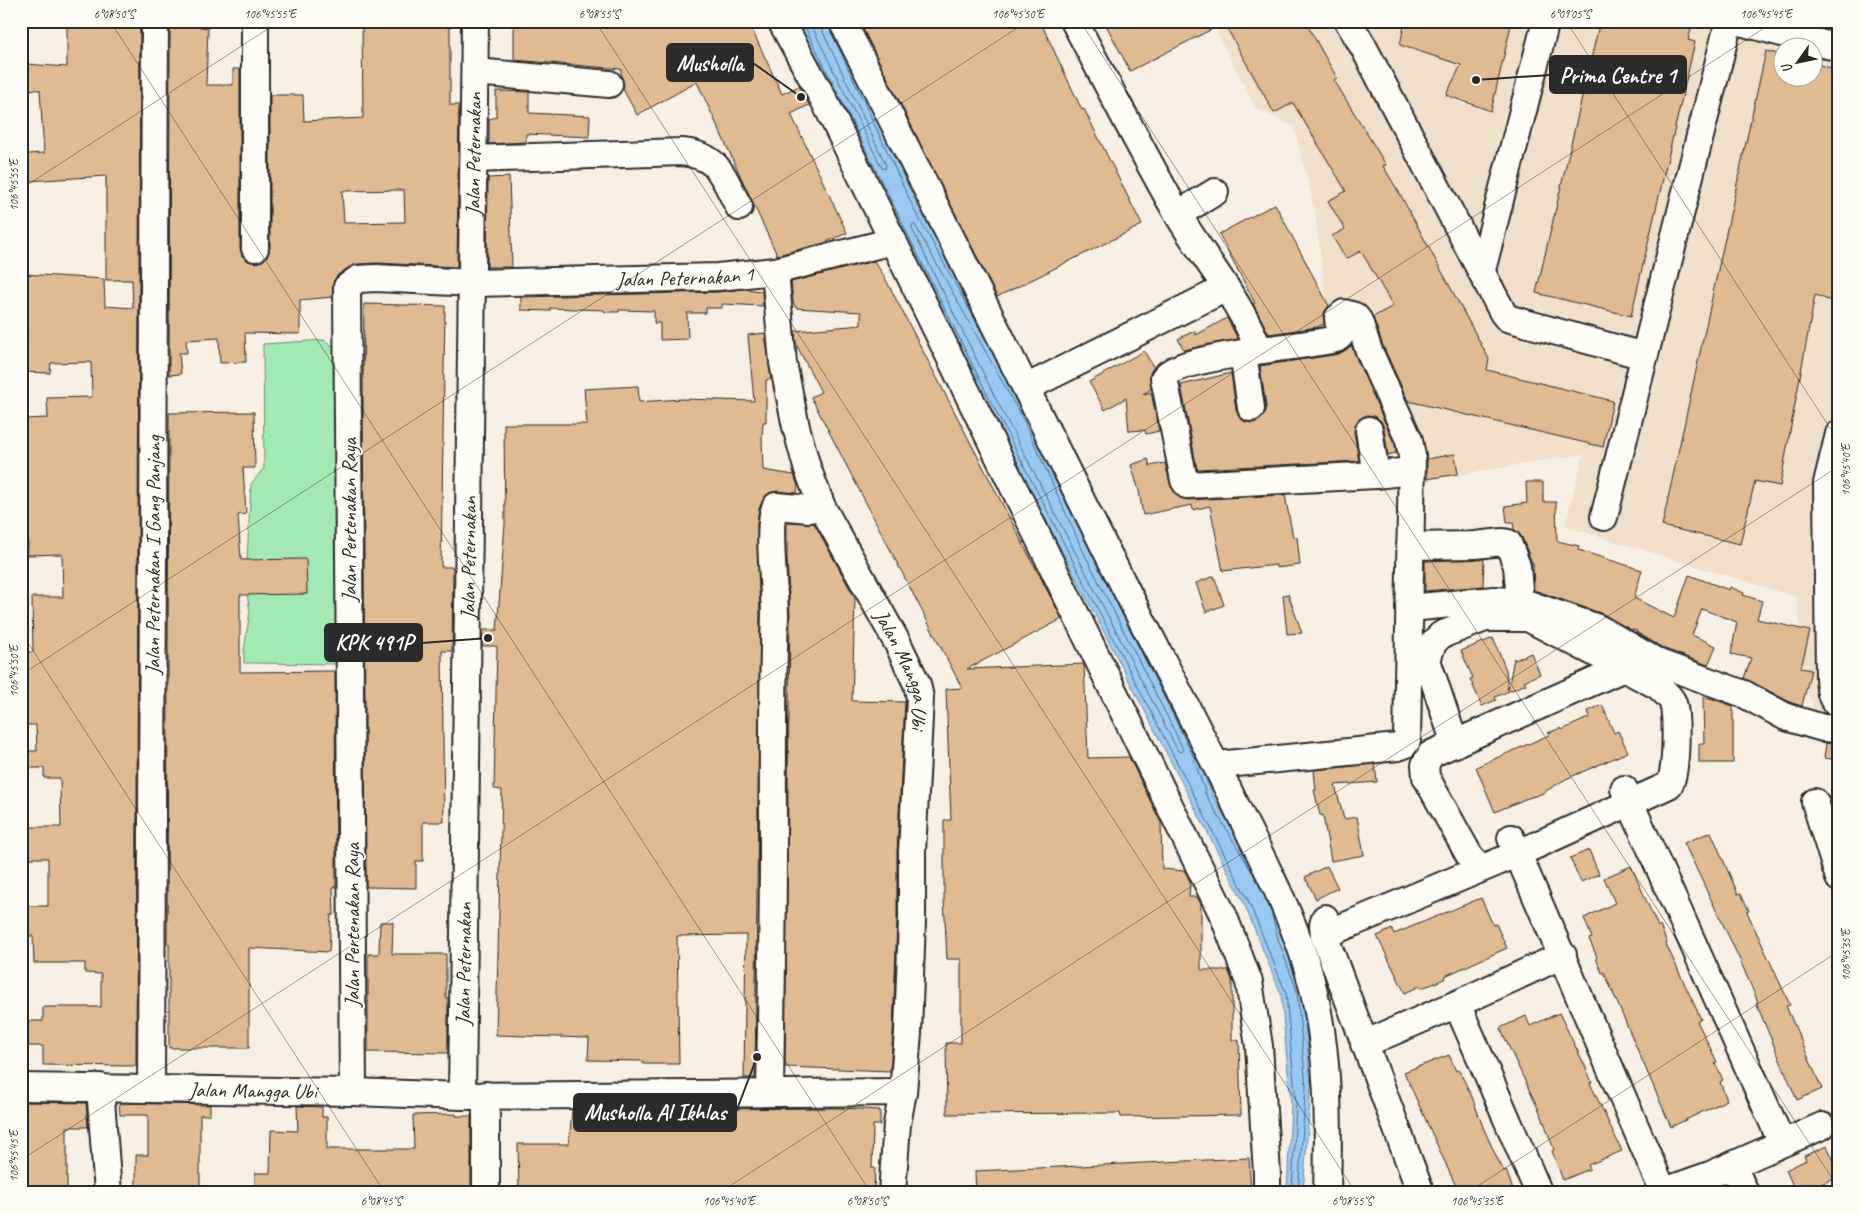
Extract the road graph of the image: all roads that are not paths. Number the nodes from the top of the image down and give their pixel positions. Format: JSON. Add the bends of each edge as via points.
{"nodes":[{"id":1,"x":155,"y":21,"type":"edge"},
{"id":2,"x":254,"y":21,"type":"edge"},
{"id":3,"x":475,"y":21,"type":"edge"},
{"id":4,"x":781,"y":21,"type":"edge"},
{"id":5,"x":842,"y":21,"type":"edge"},
{"id":6,"x":1074,"y":21,"type":"edge"},
{"id":7,"x":1348,"y":21,"type":"edge"},
{"id":8,"x":1370,"y":21,"type":"edge"},
{"id":9,"x":1546,"y":21,"type":"edge"},
{"id":10,"x":1730,"y":21,"type":"edge"},
{"id":11,"x":1736,"y":21,"type":"edge"},
{"id":12,"x":1364,"y":48,"type":"junction"},
{"id":13,"x":1839,"y":48,"type":"edge"},
{"id":14,"x":475,"y":72,"type":"junction"},
{"id":15,"x":609,"y":84,"type":"dead end"},
{"id":16,"x":474,"y":159,"type":"junction"},
{"id":17,"x":1215,"y":192,"type":"dead end"},
{"id":18,"x":739,"y":207,"type":"dead end"},
{"id":19,"x":1178,"y":214,"type":"junction"},
{"id":20,"x":893,"y":241,"type":"junction"},
{"id":21,"x":255,"y":248,"type":"dead end"},
{"id":22,"x":1482,"y":270,"type":"junction"},
{"id":23,"x":775,"y":271,"type":"junction"},
{"id":24,"x":473,"y":283,"type":"junction"},
{"id":25,"x":1226,"y":288,"type":"junction"},
{"id":26,"x":1251,"y":352,"type":"junction"},
{"id":27,"x":1644,"y":356,"type":"junction"},
{"id":28,"x":1026,"y":388,"type":"junction"},
{"id":29,"x":1251,"y":408,"type":"dead end"},
{"id":30,"x":1369,"y":430,"type":"dead end"},
{"id":31,"x":1839,"y":434,"type":"edge"},
{"id":32,"x":1411,"y":471,"type":"junction"},
{"id":33,"x":1376,"y":475,"type":"junction"},
{"id":34,"x":822,"y":507,"type":"junction"},
{"id":35,"x":1604,"y":517,"type":"dead end"},
{"id":36,"x":1410,"y":546,"type":"junction"},
{"id":37,"x":1520,"y":601,"type":"junction"},
{"id":38,"x":1410,"y":608,"type":"junction"},
{"id":39,"x":1624,"y":668,"type":"junction"},
{"id":40,"x":1839,"y":706,"type":"edge"},
{"id":41,"x":1839,"y":729,"type":"edge"},
{"id":42,"x":1454,"y":744,"type":"junction"},
{"id":43,"x":1217,"y":765,"type":"junction"},
{"id":44,"x":1627,"y":796,"type":"junction"},
{"id":45,"x":1815,"y":802,"type":"dead end"},
{"id":46,"x":1515,"y":845,"type":"junction"},
{"id":47,"x":1474,"y":862,"type":"junction"},
{"id":48,"x":1839,"y":878,"type":"edge"},
{"id":49,"x":1563,"y":955,"type":"junction"},
{"id":50,"x":1457,"y":1004,"type":"junction"},
{"id":51,"x":1364,"y":1044,"type":"junction"},
{"id":52,"x":21,"y":1087,"type":"edge"},
{"id":53,"x":100,"y":1087,"type":"junction"},
{"id":54,"x":151,"y":1089,"type":"junction"},
{"id":55,"x":354,"y":1092,"type":"junction"},
{"id":56,"x":903,"y":1092,"type":"junction"},
{"id":57,"x":770,"y":1093,"type":"junction"},
{"id":58,"x":474,"y":1095,"type":"junction"},
{"id":59,"x":1822,"y":1126,"type":"dead end"},
{"id":60,"x":1782,"y":1143,"type":"junction"},
{"id":61,"x":1720,"y":1177,"type":"edge"},
{"id":62,"x":1661,"y":1192,"type":"edge"},
{"id":63,"x":108,"y":1193,"type":"edge"},
{"id":64,"x":486,"y":1193,"type":"edge"},
{"id":65,"x":892,"y":1193,"type":"edge"},
{"id":66,"x":1266,"y":1193,"type":"edge"},
{"id":67,"x":1327,"y":1193,"type":"edge"},
{"id":68,"x":1421,"y":1193,"type":"edge"},
{"id":69,"x":1539,"y":1193,"type":"edge"},
{"id":70,"x":1745,"y":1193,"type":"edge"}],
"edges":[{"from":1,"to":54,"type":"street","name":"Jalan Peternakan I Gang Panjang"},
{"from":2,"to":21,"type":"street"},
{"from":3,"to":14,"type":"street","name":"Jalan Peternakan"},
{"from":4,"to":20,"type":"street"},
{"from":5,"to":28,"type":"street"},
{"from":6,"to":19,"type":"street"},
{"from":7,"to":12,"type":"street"},
{"from":8,"to":12,"type":"street"},
{"from":9,"to":22,"type":"street"},
{"from":10,"to":27,"type":"street"},
{"from":11,"to":13,"type":"street"},
{"from":12,"to":22,"type":"street"},
{"from":14,"to":15,"type":"street"},
{"from":14,"to":16,"type":"street","name":"Jalan Peternakan"},
{"from":16,"to":18,"type":"street","via":[[693,153],[707,157],[717,167]]},
{"from":16,"to":24,"type":"street","name":"Jalan Peternakan"},
{"from":17,"to":19,"type":"street"},
{"from":19,"to":25,"type":"street"},
{"from":20,"to":23,"type":"street","name":"Jalan Peternakan 1"},
{"from":20,"to":66,"type":"street","via":[[1224,917],[1249,982],[1259,1046]]},
{"from":22,"to":27,"type":"street","via":[[1507,318]]},
{"from":23,"to":24,"type":"street","name":"Jalan Peternakan 1","via":[[718,277]]},
{"from":23,"to":34,"type":"street","name":"Jalan Mangga Ubi","via":[[783,363],[796,427]]},
{"from":24,"to":55,"type":"street","name":"Jalan Pertenakan Raya","via":[[376,278],[358,279],[347,287]]},
{"from":24,"to":58,"type":"street","name":"Jalan Peternakan"},
{"from":25,"to":26,"type":"street","via":[[1242,312]]},
{"from":25,"to":28,"type":"street"},
{"from":26,"to":29,"type":"street"},
{"from":26,"to":32,"type":"street","via":[[1336,340],[1340,336],[1338,318],[1344,313],[1355,316],[1409,440]]},
{"from":26,"to":33,"type":"street","via":[[1181,367],[1170,371],[1164,378],[1185,483]]},
{"from":27,"to":35,"type":"street"},
{"from":28,"to":43,"type":"street"},
{"from":30,"to":33,"type":"street"},
{"from":31,"to":40,"type":"street","via":[[1827,483],[1829,678],[1834,702]]},
{"from":32,"to":33,"type":"street"},
{"from":32,"to":36,"type":"street"},
{"from":34,"to":56,"type":"street","name":"Jalan Mangga Ubi","via":[[898,644],[917,684],[920,698]]},
{"from":34,"to":57,"type":"street","via":[[776,506],[772,511],[775,598]]},
{"from":36,"to":37,"type":"street","via":[[1508,543],[1517,566]]},
{"from":36,"to":38,"type":"street"},
{"from":37,"to":38,"type":"street","via":[[1494,600]]},
{"from":37,"to":41,"type":"street","via":[[1598,628],[1659,663],[1744,694],[1786,717],[1823,728]]},
{"from":38,"to":43,"type":"street","via":[[1407,741],[1404,745]]},
{"from":39,"to":42,"type":"street"},
{"from":39,"to":42,"type":"street","via":[[1528,618],[1485,618],[1442,635],[1433,643],[1427,660]]},
{"from":39,"to":44,"type":"street","via":[[1668,695],[1673,703],[1675,730],[1671,783]]},
{"from":42,"to":47,"type":"street","via":[[1432,754],[1425,765],[1426,777]]},
{"from":43,"to":67,"type":"street","via":[[1291,920],[1313,990],[1326,1086]]},
{"from":44,"to":46,"type":"street"},
{"from":44,"to":60,"type":"street"},
{"from":45,"to":48,"type":"street"},
{"from":46,"to":47,"type":"street"},
{"from":46,"to":49,"type":"street"},
{"from":47,"to":51,"type":"street","via":[[1324,935]]},
{"from":49,"to":50,"type":"street"},
{"from":49,"to":62,"type":"street"},
{"from":50,"to":51,"type":"street"},
{"from":50,"to":69,"type":"street"},
{"from":51,"to":68,"type":"street"},
{"from":52,"to":53,"type":"street","name":"Jalan Mangga Ubi"},
{"from":53,"to":54,"type":"street","name":"Jalan Mangga Ubi"},
{"from":53,"to":63,"type":"street"},
{"from":54,"to":55,"type":"street","name":"Jalan Mangga Ubi"},
{"from":55,"to":58,"type":"street","name":"Jalan Mangga Ubi"},
{"from":56,"to":57,"type":"street","name":"Jalan Mangga Ubi"},
{"from":56,"to":65,"type":"street","name":"Jalan Mangga Ubi","via":[[897,1124]]},
{"from":57,"to":58,"type":"street","name":"Jalan Mangga Ubi"},
{"from":58,"to":64,"type":"street"},
{"from":59,"to":60,"type":"street"},
{"from":60,"to":61,"type":"street"},
{"from":61,"to":62,"type":"street"},
{"from":61,"to":70,"type":"street"}]}
